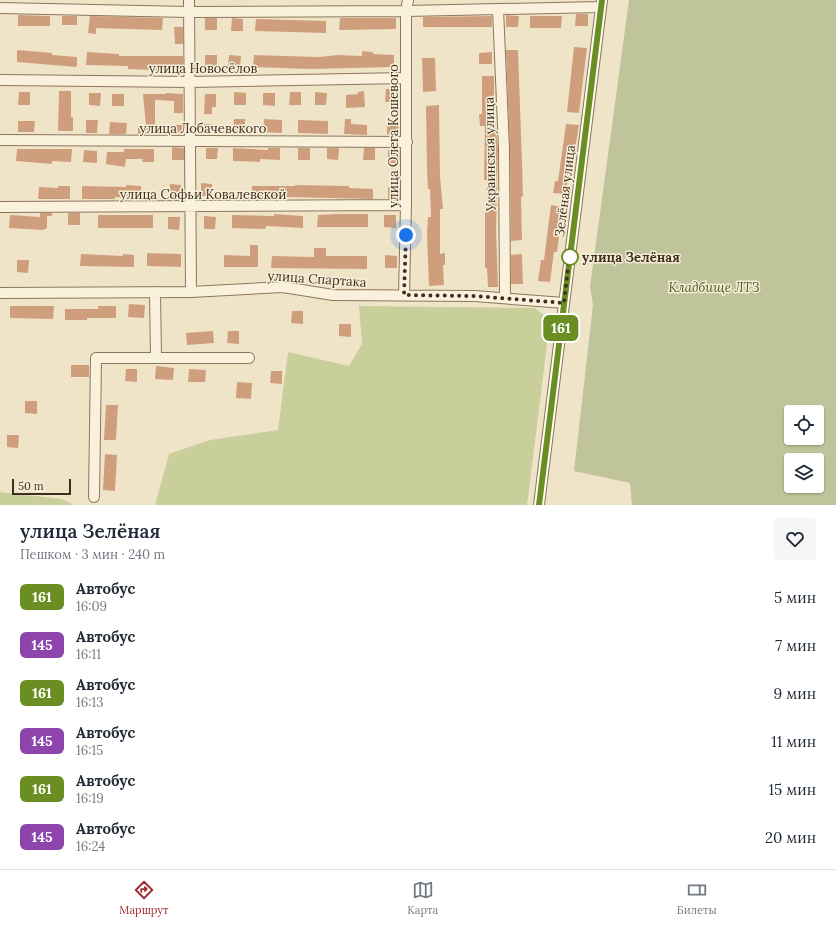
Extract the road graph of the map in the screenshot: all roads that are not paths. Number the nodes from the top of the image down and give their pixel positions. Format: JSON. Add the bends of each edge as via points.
{"nodes":[{"id":1,"x":189,"y":0,"type":"edge"},
{"id":2,"x":408,"y":0,"type":"edge"},
{"id":3,"x":601,"y":4,"type":"edge"},
{"id":4,"x":0,"y":8,"type":"edge"},
{"id":5,"x":498,"y":9,"type":"junction"},
{"id":6,"x":189,"y":12,"type":"junction"},
{"id":7,"x":406,"y":12,"type":"junction"},
{"id":8,"x":406,"y":78,"type":"junction"},
{"id":9,"x":0,"y":80,"type":"edge"},
{"id":10,"x":190,"y":82,"type":"junction"},
{"id":11,"x":0,"y":140,"type":"edge"},
{"id":12,"x":190,"y":140,"type":"junction"},
{"id":13,"x":407,"y":142,"type":"junction"},
{"id":14,"x":406,"y":205,"type":"junction"},
{"id":15,"x":0,"y":207,"type":"edge"},
{"id":16,"x":191,"y":207,"type":"junction"},
{"id":17,"x":155,"y":292,"type":"junction"},
{"id":18,"x":191,"y":292,"type":"junction"},
{"id":19,"x":0,"y":293,"type":"edge"},
{"id":20,"x":404,"y":295,"type":"junction"},
{"id":21,"x":505,"y":298,"type":"junction"},
{"id":22,"x":564,"y":303,"type":"junction"},
{"id":23,"x":156,"y":358,"type":"junction"},
{"id":24,"x":249,"y":358,"type":"dead end"},
{"id":25,"x":94,"y":497,"type":"dead end"},
{"id":26,"x":539,"y":505,"type":"edge"}],
"edges":[{"from":1,"to":6,"type":"street"},
{"from":2,"to":7,"type":"street","name":"улица Олега Кошевого"},
{"from":3,"to":5,"type":"street"},
{"from":3,"to":22,"type":"street","name":"Зелёная улица"},
{"from":4,"to":6,"type":"street"},
{"from":5,"to":7,"type":"street"},
{"from":5,"to":21,"type":"street","name":"Украинская улица","via":[[504,149]]},
{"from":6,"to":7,"type":"street"},
{"from":6,"to":10,"type":"street"},
{"from":7,"to":8,"type":"street","name":"улица Олега Кошевого"},
{"from":8,"to":10,"type":"street","name":"улица Новосёлов"},
{"from":8,"to":13,"type":"street","name":"улица Олега Кошевого"},
{"from":9,"to":10,"type":"street","name":"улица Новосёлов"},
{"from":10,"to":12,"type":"street"},
{"from":11,"to":12,"type":"street","name":"улица Лобачевского"},
{"from":12,"to":13,"type":"street","name":"улица Лобачевского"},
{"from":12,"to":16,"type":"street"},
{"from":13,"to":14,"type":"street","name":"улица Олега Кошевого"},
{"from":14,"to":16,"type":"street","name":"улица Софьи Ковалевской"},
{"from":14,"to":20,"type":"street","name":"улица Олега Кошевого"},
{"from":15,"to":16,"type":"street","name":"улица Софьи Ковалевской"},
{"from":16,"to":18,"type":"street"},
{"from":17,"to":18,"type":"street","name":"улица Спартака"},
{"from":17,"to":19,"type":"street","name":"улица Спартака"},
{"from":17,"to":23,"type":"street"},
{"from":18,"to":20,"type":"street","name":"улица Спартака","via":[[283,287],[333,295]]},
{"from":20,"to":21,"type":"street","name":"улица Спартака"},
{"from":21,"to":22,"type":"street","name":"улица Спартака"},
{"from":22,"to":26,"type":"street","name":"Зелёная улица"},
{"from":23,"to":24,"type":"street"},
{"from":23,"to":25,"type":"street","via":[[96,358]]}]}
